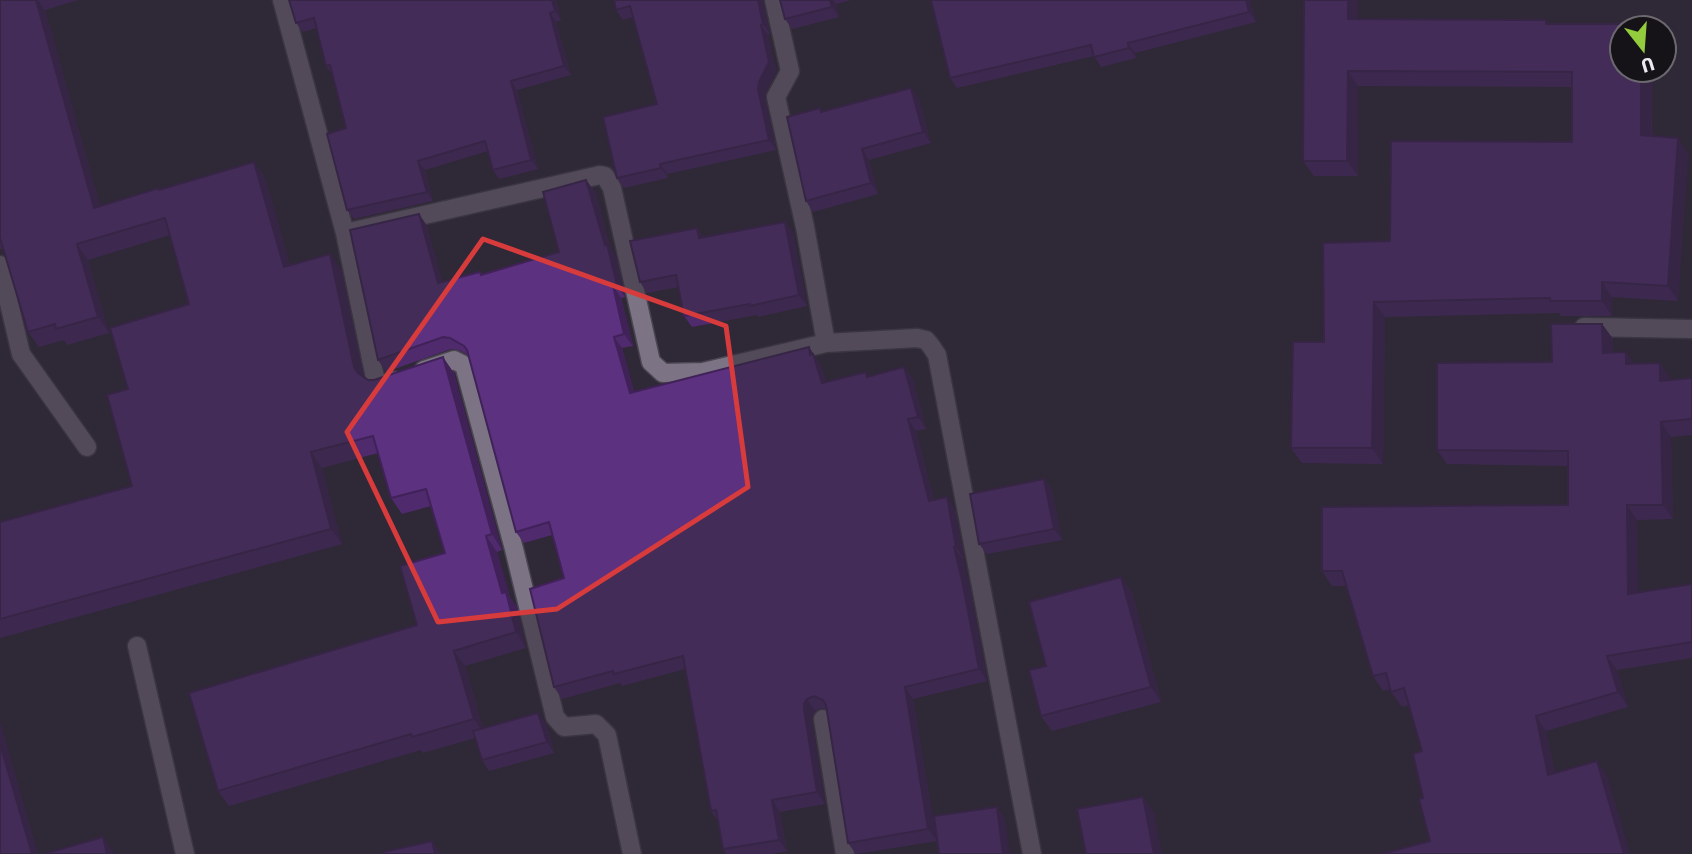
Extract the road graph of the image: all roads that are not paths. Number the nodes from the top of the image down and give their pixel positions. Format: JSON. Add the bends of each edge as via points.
{"nodes":[{"id":1,"x":282,"y":0,"type":"edge"},
{"id":2,"x":774,"y":0,"type":"edge"},
{"id":3,"x":345,"y":233,"type":"junction"},
{"id":4,"x":0,"y":265,"type":"edge"},
{"id":5,"x":1571,"y":327,"type":"edge"},
{"id":6,"x":1692,"y":330,"type":"edge"},
{"id":7,"x":827,"y":343,"type":"junction"},
{"id":8,"x":87,"y":447,"type":"dead end"},
{"id":9,"x":137,"y":646,"type":"dead end"},
{"id":10,"x":823,"y":719,"type":"edge"},
{"id":11,"x":185,"y":854,"type":"edge"},
{"id":12,"x":632,"y":854,"type":"edge"},
{"id":13,"x":845,"y":854,"type":"edge"},
{"id":14,"x":1032,"y":854,"type":"edge"}],
"edges":[{"from":1,"to":3,"type":"street"},
{"from":2,"to":7,"type":"street","via":[[790,71],[776,97]]},
{"from":3,"to":7,"type":"street","via":[[606,176],[652,362],[663,373],[703,372]]},
{"from":3,"to":12,"type":"street","via":[[376,380],[382,385],[454,360],[464,365],[555,718],[564,727],[596,724],[607,735]]},
{"from":4,"to":8,"type":"street","via":[[21,354]]},
{"from":5,"to":6,"type":"street"},
{"from":7,"to":14,"type":"street","via":[[917,338],[931,345],[937,355]]},
{"from":9,"to":11,"type":"street"},
{"from":10,"to":13,"type":"street"}]}
